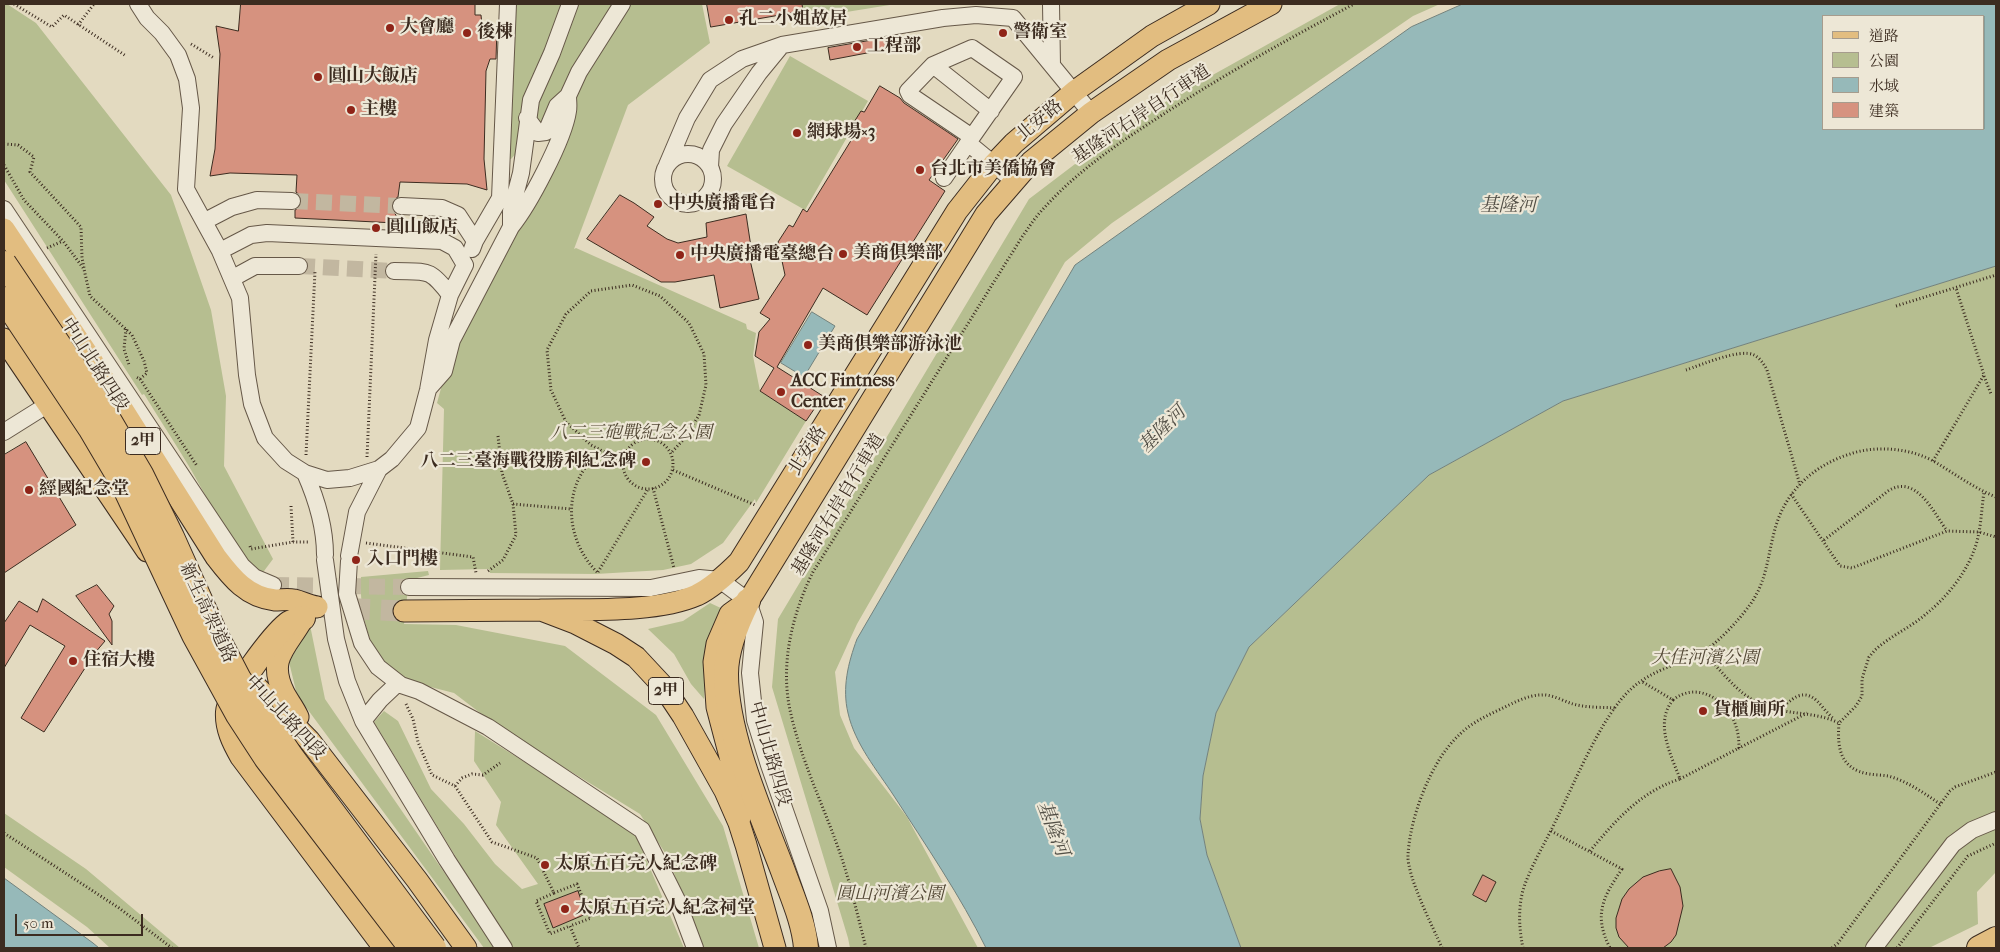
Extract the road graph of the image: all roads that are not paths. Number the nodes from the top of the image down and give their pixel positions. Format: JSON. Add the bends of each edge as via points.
{"nodes":[{"id":1,"x":138,"y":4,"type":"edge"},
{"id":2,"x":508,"y":4,"type":"edge"},
{"id":3,"x":570,"y":4,"type":"edge"},
{"id":4,"x":622,"y":4,"type":"edge"},
{"id":5,"x":1051,"y":4,"type":"edge"},
{"id":6,"x":1209,"y":4,"type":"edge"},
{"id":7,"x":1271,"y":4,"type":"edge"},
{"id":8,"x":782,"y":45,"type":"junction"},
{"id":9,"x":933,"y":65,"type":"junction"},
{"id":10,"x":1052,"y":65,"type":"junction"},
{"id":11,"x":1075,"y":91,"type":"junction"},
{"id":12,"x":568,"y":96,"type":"junction"},
{"id":13,"x":991,"y":112,"type":"junction"},
{"id":14,"x":1091,"y":113,"type":"junction"},
{"id":15,"x":527,"y":118,"type":"junction"},
{"id":16,"x":994,"y":164,"type":"junction"},
{"id":17,"x":667,"y":165,"type":"junction"},
{"id":18,"x":710,"y":167,"type":"junction"},
{"id":19,"x":944,"y":178,"type":"dead end"},
{"id":20,"x":1014,"y":181,"type":"junction"},
{"id":21,"x":292,"y":201,"type":"tunnel mouth"},
{"id":22,"x":401,"y":206,"type":"tunnel mouth"},
{"id":23,"x":4,"y":208,"type":"edge"},
{"id":24,"x":205,"y":221,"type":"junction"},
{"id":25,"x":511,"y":227,"type":"junction"},
{"id":26,"x":4,"y":229,"type":"edge"},
{"id":27,"x":475,"y":241,"type":"junction"},
{"id":28,"x":220,"y":251,"type":"junction"},
{"id":29,"x":4,"y":263,"type":"edge"},
{"id":30,"x":465,"y":265,"type":"junction"},
{"id":31,"x":299,"y":266,"type":"tunnel mouth"},
{"id":32,"x":394,"y":271,"type":"tunnel mouth"},
{"id":33,"x":233,"y":278,"type":"junction"},
{"id":34,"x":450,"y":295,"type":"junction"},
{"id":35,"x":4,"y":299,"type":"edge"},
{"id":36,"x":4,"y":339,"type":"edge"},
{"id":37,"x":428,"y":390,"type":"junction"},
{"id":38,"x":48,"y":405,"type":"junction"},
{"id":39,"x":4,"y":432,"type":"edge"},
{"id":40,"x":373,"y":471,"type":"junction"},
{"id":41,"x":305,"y":474,"type":"junction"},
{"id":42,"x":720,"y":580,"type":"junction"},
{"id":43,"x":273,"y":585,"type":"tunnel mouth"},
{"id":44,"x":410,"y":587,"type":"tunnel mouth"},
{"id":45,"x":748,"y":601,"type":"junction"},
{"id":46,"x":541,"y":610,"type":"junction"},
{"id":47,"x":311,"y":611,"type":"junction"},
{"id":48,"x":404,"y":611,"type":"tunnel mouth"},
{"id":49,"x":399,"y":684,"type":"junction"},
{"id":50,"x":238,"y":689,"type":"junction"},
{"id":51,"x":363,"y":721,"type":"junction"},
{"id":52,"x":309,"y":740,"type":"junction"},
{"id":53,"x":1996,"y":820,"type":"edge"},
{"id":54,"x":739,"y":823,"type":"junction"},
{"id":55,"x":1996,"y":939,"type":"edge"},
{"id":56,"x":386,"y":948,"type":"edge"},
{"id":57,"x":411,"y":948,"type":"edge"},
{"id":58,"x":434,"y":948,"type":"edge"},
{"id":59,"x":443,"y":948,"type":"edge"},
{"id":60,"x":466,"y":948,"type":"edge"},
{"id":61,"x":504,"y":948,"type":"edge"},
{"id":62,"x":694,"y":948,"type":"edge"},
{"id":63,"x":775,"y":948,"type":"edge"},
{"id":64,"x":806,"y":948,"type":"edge"},
{"id":65,"x":828,"y":948,"type":"edge"},
{"id":66,"x":1874,"y":948,"type":"edge"},
{"id":67,"x":1979,"y":948,"type":"edge"}],
"edges":[{"from":1,"to":24,"type":"lane","via":[[178,56],[186,79],[191,108],[186,189]]},
{"from":2,"to":27,"type":"lane","via":[[500,198]]},
{"from":3,"to":15,"type":"lane","via":[[531,100]]},
{"from":4,"to":12,"type":"lane","via":[[579,72]]},
{"from":5,"to":10,"type":"lane"},
{"from":6,"to":11,"type":"main road","name":"北安路","via":[[1152,36]]},
{"from":7,"to":14,"type":"main road","name":"北安路","via":[[1168,60]]},
{"from":8,"to":10,"type":"lane","via":[[976,14],[1013,18]]},
{"from":8,"to":17,"type":"lane","via":[[742,59],[710,80],[687,118]]},
{"from":8,"to":18,"type":"lane","via":[[724,124],[711,150]]},
{"from":9,"to":13,"type":"lane"},
{"from":9,"to":13,"type":"lane","via":[[972,48],[1014,78]]},
{"from":9,"to":13,"type":"lane","via":[[910,88],[910,95],[972,137]]},
{"from":10,"to":11,"type":"lane"},
{"from":11,"to":14,"type":"lane"},
{"from":11,"to":16,"type":"main road","name":"北安路"},
{"from":12,"to":15,"type":"lane","via":[[557,106],[546,132],[538,133]]},
{"from":12,"to":25,"type":"lane","via":[[568,111],[558,143],[522,213]]},
{"from":14,"to":20,"type":"main road","name":"北安路","via":[[1031,162]]},
{"from":15,"to":25,"type":"lane"},
{"from":16,"to":19,"type":"lane","via":[[968,142]]},
{"from":16,"to":20,"type":"lane"},
{"from":16,"to":42,"type":"main road","name":"北安路","via":[[957,211],[738,562]]},
{"from":17,"to":18,"type":"lane","via":[[673,158],[689,154],[704,160]]},
{"from":17,"to":18,"type":"lane","via":[[662,180],[668,195],[682,204],[698,202],[710,191],[713,175]]},
{"from":20,"to":45,"type":"main road","name":"北安路","via":[[986,214]]},
{"from":21,"to":24,"type":"lane","via":[[257,200],[232,207]]},
{"from":22,"to":27,"type":"lane","via":[[442,208],[458,215]]},
{"from":23,"to":43,"type":"lane","name":"中山北路四段","via":[[242,566],[254,578]]},
{"from":24,"to":28,"type":"lane"},
{"from":25,"to":37,"type":"lane","via":[[452,340],[444,371]]},
{"from":26,"to":47,"type":"main road","name":"中山北路四段","number":"2甲","via":[[226,571],[250,593],[273,600],[295,600]]},
{"from":27,"to":30,"type":"lane"},
{"from":28,"to":30,"type":"lane","via":[[251,235],[267,233],[377,238],[442,242],[455,248]]},
{"from":28,"to":33,"type":"lane"},
{"from":29,"to":58,"type":"highway","name":"新生高架道路","bridge":true,"via":[[108,418],[141,474],[239,679],[290,756]]},
{"from":30,"to":34,"type":"lane"},
{"from":31,"to":33,"type":"lane","via":[[255,266]]},
{"from":32,"to":34,"type":"lane","via":[[429,272],[437,277]]},
{"from":33,"to":41,"type":"lane","via":[[240,298],[252,404],[265,438],[286,461]]},
{"from":34,"to":37,"type":"lane","via":[[437,340]]},
{"from":35,"to":57,"type":"highway","name":"新生高架道路","bridge":true,"via":[[90,428],[123,484],[194,635],[238,715],[266,758]]},
{"from":36,"to":38,"type":"main road","name":"中山北路四段"},
{"from":37,"to":40,"type":"lane","via":[[418,428],[392,459]]},
{"from":38,"to":39,"type":"lane"},
{"from":38,"to":50,"type":"main road","name":"中山北路四段","via":[[199,624]]},
{"from":40,"to":41,"type":"lane","via":[[327,480]]},
{"from":40,"to":49,"type":"lane","via":[[357,512],[347,594],[362,643],[378,667]]},
{"from":41,"to":51,"type":"lane","via":[[322,519],[336,639],[347,681]]},
{"from":42,"to":44,"type":"lane","via":[[698,578],[651,588],[627,589]]},
{"from":42,"to":45,"type":"lane"},
{"from":42,"to":46,"type":"main road","name":"北安路","via":[[698,594],[664,604]]},
{"from":45,"to":54,"type":"main road","name":"北安路","via":[[730,614],[717,644],[714,662],[717,708],[742,802]]},
{"from":45,"to":64,"type":"highway","via":[[730,648],[726,673],[729,708],[736,738],[794,902]]},
{"from":45,"to":65,"type":"lane","name":"中山北路四段","via":[[755,622],[750,674],[755,720],[820,911]]},
{"from":46,"to":48,"type":"main road","number":"2甲"},
{"from":46,"to":54,"type":"main road","number":"2甲","via":[[616,644],[650,671],[683,716]]},
{"from":47,"to":50,"type":"highway","via":[[289,624]]},
{"from":47,"to":52,"type":"main road","via":[[283,647],[276,670],[284,694]]},
{"from":49,"to":51,"type":"lane"},
{"from":49,"to":62,"type":"lane","via":[[488,727],[642,830],[677,900]]},
{"from":50,"to":52,"type":"main road","name":"中山北路四段"},
{"from":50,"to":56,"type":"highway","via":[[228,723],[242,756]]},
{"from":50,"to":59,"type":"lane","via":[[287,743]]},
{"from":51,"to":61,"type":"lane"},
{"from":52,"to":60,"type":"main road","name":"中山北路四段"},
{"from":53,"to":66,"type":"lane","via":[[1972,830],[1953,844]]},
{"from":54,"to":63,"type":"main road","number":"2甲"},
{"from":55,"to":67,"type":"highway"}]}
